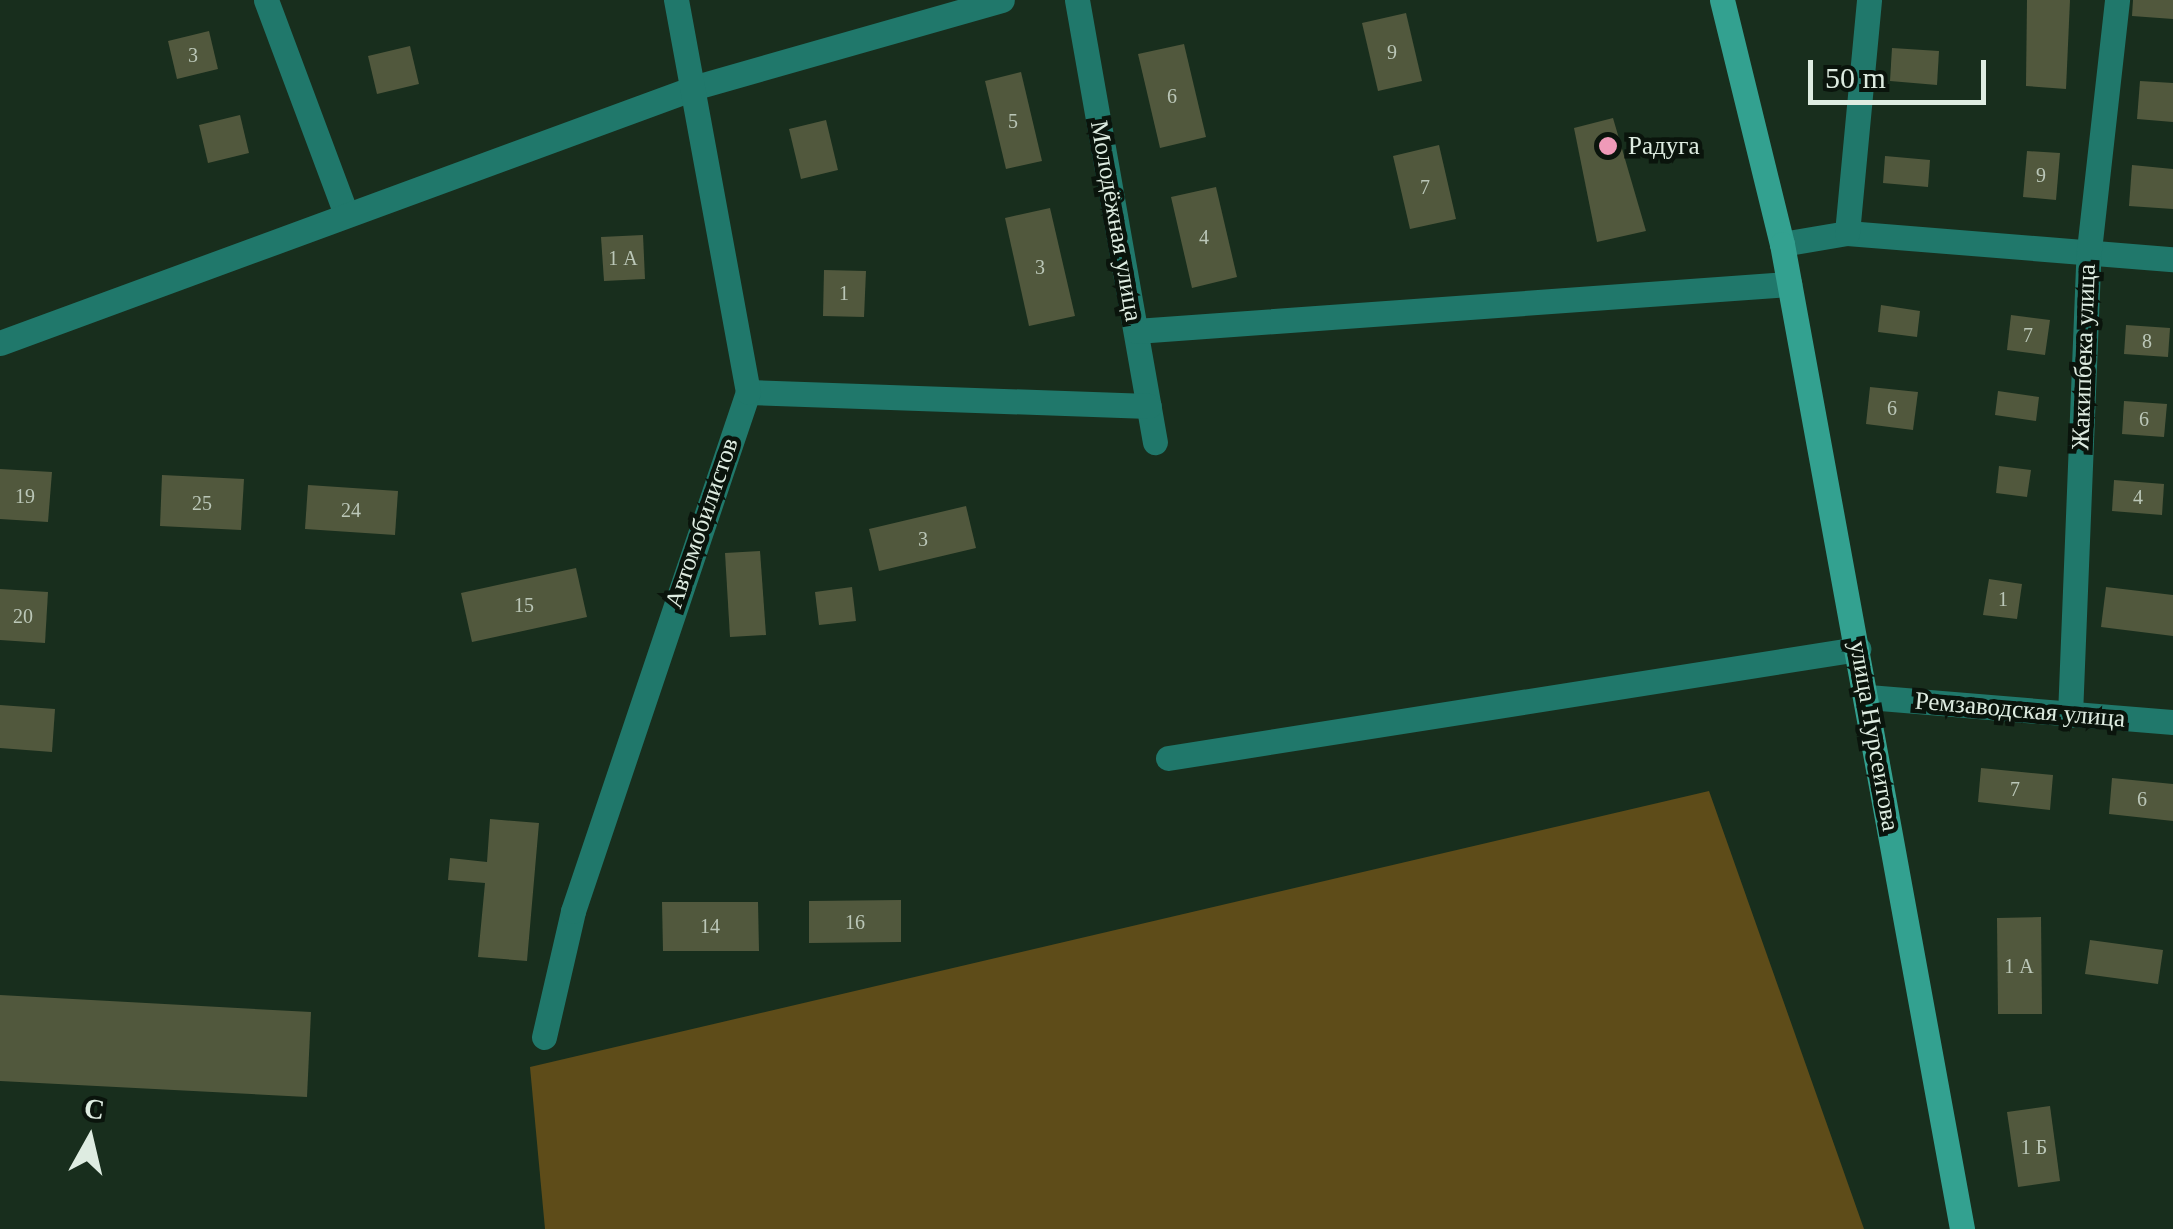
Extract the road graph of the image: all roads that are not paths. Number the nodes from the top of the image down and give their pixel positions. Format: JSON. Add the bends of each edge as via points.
{"nodes":[{"id":1,"x":266,"y":0,"type":"edge"},
{"id":2,"x":676,"y":0,"type":"edge"},
{"id":3,"x":1002,"y":0,"type":"edge"},
{"id":4,"x":1077,"y":0,"type":"edge"},
{"id":5,"x":1722,"y":0,"type":"edge"},
{"id":6,"x":1869,"y":0,"type":"edge"},
{"id":7,"x":2117,"y":0,"type":"edge"},
{"id":8,"x":696,"y":87,"type":"junction"},
{"id":9,"x":346,"y":214,"type":"junction"},
{"id":10,"x":1848,"y":234,"type":"junction"},
{"id":11,"x":1782,"y":244,"type":"junction"},
{"id":12,"x":2089,"y":250,"type":"junction"},
{"id":13,"x":2173,"y":259,"type":"edge"},
{"id":14,"x":1789,"y":284,"type":"junction"},
{"id":15,"x":1136,"y":332,"type":"junction"},
{"id":16,"x":0,"y":343,"type":"edge"},
{"id":17,"x":748,"y":392,"type":"junction"},
{"id":18,"x":1149,"y":406,"type":"junction"},
{"id":19,"x":1156,"y":442,"type":"dead end"},
{"id":20,"x":1858,"y":649,"type":"junction"},
{"id":21,"x":1868,"y":697,"type":"junction"},
{"id":22,"x":2070,"y":714,"type":"junction"},
{"id":23,"x":2173,"y":722,"type":"edge"},
{"id":24,"x":1168,"y":758,"type":"dead end"},
{"id":25,"x":544,"y":1038,"type":"dead end"},
{"id":26,"x":1962,"y":1229,"type":"edge"}],
"edges":[{"from":1,"to":9,"type":"street"},
{"from":2,"to":8,"type":"street","name":"Автомобилистов"},
{"from":3,"to":8,"type":"street"},
{"from":4,"to":15,"type":"street","name":"Молодёжная улица"},
{"from":5,"to":11,"type":"main road","name":"улица Нурсеитова"},
{"from":6,"to":10,"type":"street"},
{"from":7,"to":12,"type":"street","name":"Жакипбека улица"},
{"from":8,"to":9,"type":"street"},
{"from":8,"to":17,"type":"street","name":"Автомобилистов"},
{"from":9,"to":16,"type":"street"},
{"from":10,"to":11,"type":"street"},
{"from":10,"to":12,"type":"street"},
{"from":11,"to":14,"type":"main road","name":"улица Нурсеитова"},
{"from":12,"to":13,"type":"street"},
{"from":12,"to":22,"type":"street","name":"Жакипбека улица"},
{"from":14,"to":15,"type":"street"},
{"from":14,"to":20,"type":"main road","name":"улица Нурсеитова"},
{"from":15,"to":18,"type":"street","name":"Молодёжная улица"},
{"from":17,"to":18,"type":"street"},
{"from":17,"to":25,"type":"street","name":"Автомобилистов","via":[[572,911]]},
{"from":18,"to":19,"type":"street","name":"Молодёжная улица"},
{"from":20,"to":21,"type":"main road","name":"улица Нурсеитова"},
{"from":20,"to":24,"type":"street"},
{"from":21,"to":22,"type":"street","name":"Ремзаводская улица"},
{"from":21,"to":26,"type":"main road","name":"улица Нурсеитова"},
{"from":22,"to":23,"type":"street","name":"Ремзаводская улица"}]}
